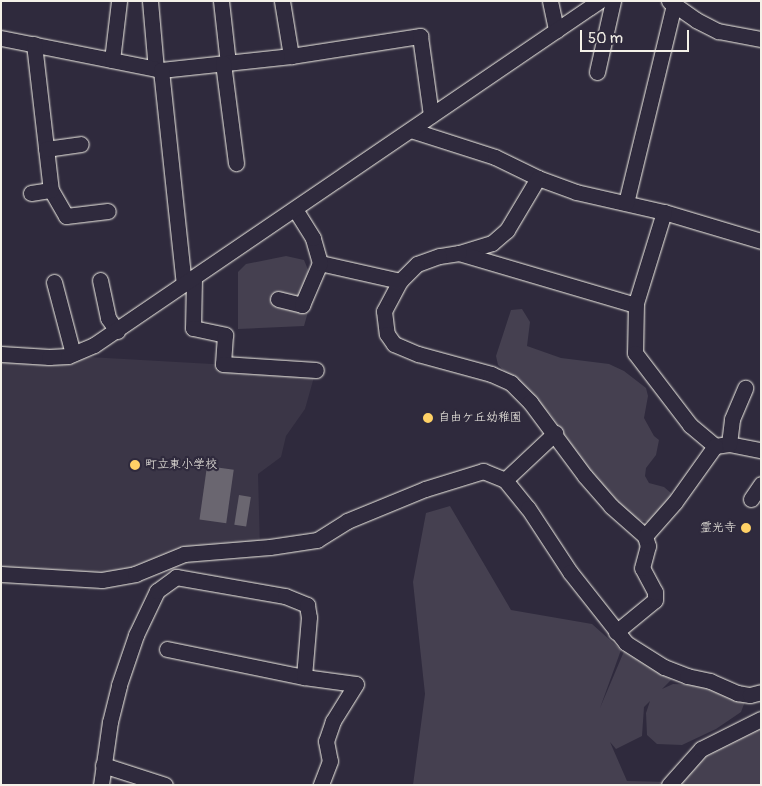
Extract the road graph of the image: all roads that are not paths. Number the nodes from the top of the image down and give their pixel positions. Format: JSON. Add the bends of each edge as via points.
{"nodes":[{"id":1,"x":119,"y":1,"type":"edge"},
{"id":2,"x":150,"y":1,"type":"edge"},
{"id":3,"x":221,"y":1,"type":"edge"},
{"id":4,"x":282,"y":1,"type":"edge"},
{"id":5,"x":550,"y":1,"type":"edge"},
{"id":6,"x":599,"y":1,"type":"edge"},
{"id":7,"x":613,"y":1,"type":"edge"},
{"id":8,"x":672,"y":3,"type":"edge"},
{"id":9,"x":556,"y":30,"type":"junction"},
{"id":10,"x":1,"y":38,"type":"edge"},
{"id":11,"x":761,"y":39,"type":"edge"},
{"id":12,"x":34,"y":44,"type":"junction"},
{"id":13,"x":291,"y":56,"type":"junction"},
{"id":14,"x":112,"y":60,"type":"junction"},
{"id":15,"x":226,"y":63,"type":"junction"},
{"id":16,"x":159,"y":69,"type":"junction"},
{"id":17,"x":597,"y":72,"type":"dead end"},
{"id":18,"x":431,"y":115,"type":"junction"},
{"id":19,"x":411,"y":130,"type":"junction"},
{"id":20,"x":81,"y":144,"type":"dead end"},
{"id":21,"x":46,"y":148,"type":"junction"},
{"id":22,"x":236,"y":163,"type":"dead end"},
{"id":23,"x":538,"y":178,"type":"junction"},
{"id":24,"x":51,"y":190,"type":"junction"},
{"id":25,"x":31,"y":193,"type":"dead end"},
{"id":26,"x":626,"y":203,"type":"junction"},
{"id":27,"x":295,"y":209,"type":"junction"},
{"id":28,"x":108,"y":211,"type":"dead end"},
{"id":29,"x":664,"y":212,"type":"junction"},
{"id":30,"x":761,"y":241,"type":"edge"},
{"id":31,"x":459,"y":253,"type":"junction"},
{"id":32,"x":320,"y":263,"type":"junction"},
{"id":33,"x":100,"y":280,"type":"dead end"},
{"id":34,"x":189,"y":281,"type":"junction"},
{"id":35,"x":400,"y":281,"type":"junction"},
{"id":36,"x":54,"y":282,"type":"dead end"},
{"id":37,"x":278,"y":299,"type":"dead end"},
{"id":38,"x":636,"y":305,"type":"junction"},
{"id":39,"x":116,"y":332,"type":"junction"},
{"id":40,"x":3,"y":350,"type":"edge"},
{"id":41,"x":73,"y":354,"type":"junction"},
{"id":42,"x":316,"y":370,"type":"dead end"},
{"id":43,"x":745,"y":388,"type":"dead end"},
{"id":44,"x":555,"y":433,"type":"junction"},
{"id":45,"x":722,"y":445,"type":"junction"},
{"id":46,"x":761,"y":450,"type":"edge"},
{"id":47,"x":504,"y":480,"type":"junction"},
{"id":48,"x":761,"y":484,"type":"edge"},
{"id":49,"x":751,"y":500,"type":"dead end"},
{"id":50,"x":645,"y":536,"type":"junction"},
{"id":51,"x":184,"y":554,"type":"junction"},
{"id":52,"x":1,"y":574,"type":"edge"},
{"id":53,"x":185,"y":576,"type":"junction"},
{"id":54,"x":616,"y":632,"type":"junction"},
{"id":55,"x":167,"y":649,"type":"dead end"},
{"id":56,"x":304,"y":677,"type":"junction"},
{"id":57,"x":761,"y":692,"type":"edge"},
{"id":58,"x":761,"y":718,"type":"edge"},
{"id":59,"x":103,"y":764,"type":"junction"},
{"id":60,"x":101,"y":785,"type":"edge"},
{"id":61,"x":165,"y":785,"type":"edge"},
{"id":62,"x":321,"y":785,"type":"edge"},
{"id":63,"x":670,"y":785,"type":"edge"}],
"edges":[{"from":1,"to":14,"type":"street"},
{"from":2,"to":16,"type":"street"},
{"from":3,"to":15,"type":"street"},
{"from":4,"to":13,"type":"street"},
{"from":5,"to":9,"type":"street"},
{"from":6,"to":9,"type":"street"},
{"from":7,"to":17,"type":"street"},
{"from":8,"to":11,"type":"street","via":[[718,31]]},
{"from":8,"to":26,"type":"street"},
{"from":9,"to":18,"type":"street"},
{"from":10,"to":12,"type":"street"},
{"from":12,"to":14,"type":"street"},
{"from":12,"to":21,"type":"street"},
{"from":13,"to":15,"type":"street"},
{"from":13,"to":18,"type":"street","via":[[420,36]]},
{"from":14,"to":16,"type":"street"},
{"from":15,"to":16,"type":"street"},
{"from":15,"to":22,"type":"street"},
{"from":16,"to":34,"type":"street"},
{"from":18,"to":19,"type":"street"},
{"from":19,"to":23,"type":"street","via":[[495,157]]},
{"from":19,"to":27,"type":"street"},
{"from":20,"to":21,"type":"street"},
{"from":21,"to":24,"type":"street"},
{"from":23,"to":26,"type":"street","via":[[576,192]]},
{"from":23,"to":31,"type":"street","via":[[507,230],[492,243]]},
{"from":24,"to":25,"type":"street"},
{"from":24,"to":28,"type":"street","via":[[66,216]]},
{"from":26,"to":29,"type":"street"},
{"from":27,"to":32,"type":"street","via":[[313,238]]},
{"from":27,"to":34,"type":"street"},
{"from":29,"to":30,"type":"street"},
{"from":29,"to":38,"type":"street"},
{"from":31,"to":35,"type":"street","via":[[418,264]]},
{"from":31,"to":38,"type":"street"},
{"from":32,"to":35,"type":"street"},
{"from":32,"to":37,"type":"street","via":[[302,305]]},
{"from":33,"to":39,"type":"street","via":[[108,318]]},
{"from":34,"to":39,"type":"street"},
{"from":34,"to":42,"type":"street","via":[[193,328],[224,335],[223,364]]},
{"from":35,"to":44,"type":"street","via":[[384,311],[387,334],[394,344],[511,383]]},
{"from":36,"to":41,"type":"street"},
{"from":38,"to":45,"type":"street","via":[[635,353],[690,425]]},
{"from":39,"to":41,"type":"street"},
{"from":40,"to":41,"type":"street","via":[[49,357]]},
{"from":43,"to":45,"type":"street"},
{"from":44,"to":47,"type":"street"},
{"from":44,"to":50,"type":"street","via":[[611,506]]},
{"from":45,"to":46,"type":"street"},
{"from":45,"to":50,"type":"street"},
{"from":47,"to":51,"type":"street","via":[[483,471],[425,489],[347,521],[317,540]]},
{"from":47,"to":54,"type":"street","via":[[528,508]]},
{"from":48,"to":49,"type":"street"},
{"from":50,"to":54,"type":"street","via":[[648,546],[642,568],[655,592],[655,600]]},
{"from":51,"to":52,"type":"street","via":[[135,574],[102,580]]},
{"from":51,"to":53,"type":"street"},
{"from":53,"to":56,"type":"street","via":[[285,596],[307,606]]},
{"from":53,"to":59,"type":"street","via":[[169,581],[156,592],[148,607],[119,685]]},
{"from":54,"to":57,"type":"street","via":[[664,667],[737,693],[750,695]]},
{"from":55,"to":56,"type":"street"},
{"from":56,"to":62,"type":"street","via":[[356,684],[333,722],[326,742],[330,761]]},
{"from":58,"to":63,"type":"street","via":[[701,749]]},
{"from":59,"to":60,"type":"street"},
{"from":59,"to":61,"type":"street"}]}
